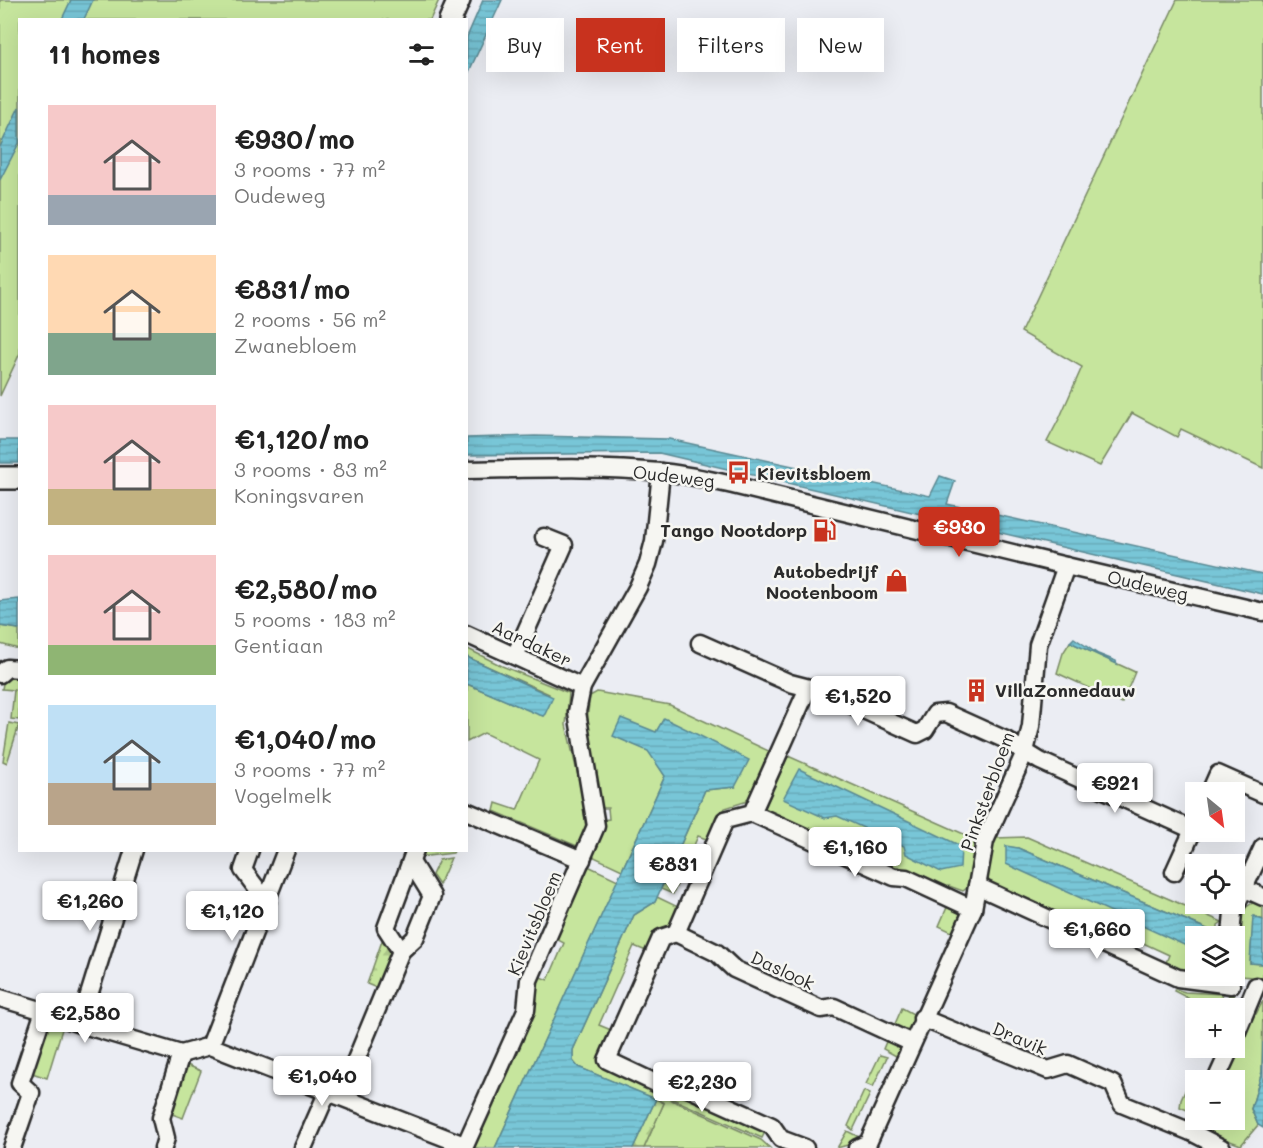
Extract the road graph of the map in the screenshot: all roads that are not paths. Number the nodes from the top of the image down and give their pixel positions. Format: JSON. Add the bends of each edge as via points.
{"nodes":[{"id":1,"x":459,"y":0,"type":"edge"},
{"id":2,"x":451,"y":18,"type":"edge"},
{"id":3,"x":468,"y":470,"type":"edge"},
{"id":4,"x":661,"y":472,"type":"junction"},
{"id":5,"x":0,"y":478,"type":"edge"},
{"id":6,"x":18,"y":478,"type":"edge"},
{"id":7,"x":543,"y":537,"type":"dead end"},
{"id":8,"x":1066,"y":566,"type":"junction"},
{"id":9,"x":1263,"y":612,"type":"edge"},
{"id":10,"x":468,"y":635,"type":"edge"},
{"id":11,"x":700,"y":643,"type":"dead end"},
{"id":12,"x":515,"y":656,"type":"junction"},
{"id":13,"x":582,"y":687,"type":"junction"},
{"id":14,"x":808,"y":688,"type":"junction"},
{"id":15,"x":1025,"y":752,"type":"junction"},
{"id":16,"x":1214,"y":782,"type":"edge"},
{"id":17,"x":1236,"y":782,"type":"edge"},
{"id":18,"x":1245,"y":786,"type":"edge"},
{"id":19,"x":1263,"y":794,"type":"edge"},
{"id":20,"x":468,"y":812,"type":"edge"},
{"id":21,"x":752,"y":813,"type":"junction"},
{"id":22,"x":1185,"y":823,"type":"edge"},
{"id":23,"x":1187,"y":842,"type":"edge"},
{"id":24,"x":1263,"y":847,"type":"edge"},
{"id":25,"x":249,"y":852,"type":"edge"},
{"id":26,"x":285,"y":852,"type":"edge"},
{"id":27,"x":130,"y":853,"type":"edge"},
{"id":28,"x":413,"y":856,"type":"edge"},
{"id":29,"x":582,"y":860,"type":"junction"},
{"id":30,"x":1174,"y":872,"type":"dead end"},
{"id":31,"x":977,"y":886,"type":"junction"},
{"id":32,"x":1245,"y":886,"type":"edge"},
{"id":33,"x":1245,"y":888,"type":"edge"},
{"id":34,"x":1263,"y":897,"type":"edge"},
{"id":35,"x":267,"y":902,"type":"junction"},
{"id":36,"x":973,"y":909,"type":"junction"},
{"id":37,"x":676,"y":933,"type":"junction"},
{"id":38,"x":401,"y":951,"type":"junction"},
{"id":39,"x":1185,"y":978,"type":"edge"},
{"id":40,"x":1245,"y":983,"type":"edge"},
{"id":41,"x":1260,"y":987,"type":"edge"},
{"id":42,"x":0,"y":998,"type":"edge"},
{"id":43,"x":44,"y":1011,"type":"junction"},
{"id":44,"x":1245,"y":1017,"type":"edge"},
{"id":45,"x":922,"y":1018,"type":"junction"},
{"id":46,"x":80,"y":1024,"type":"junction"},
{"id":47,"x":912,"y":1043,"type":"junction"},
{"id":48,"x":210,"y":1046,"type":"junction"},
{"id":49,"x":181,"y":1054,"type":"junction"},
{"id":50,"x":334,"y":1094,"type":"junction"},
{"id":51,"x":1185,"y":1123,"type":"edge"},
{"id":52,"x":1200,"y":1130,"type":"edge"},
{"id":53,"x":869,"y":1146,"type":"edge"},
{"id":54,"x":464,"y":1147,"type":"edge"},
{"id":55,"x":12,"y":1148,"type":"edge"},
{"id":56,"x":163,"y":1148,"type":"edge"},
{"id":57,"x":303,"y":1148,"type":"edge"},
{"id":58,"x":804,"y":1148,"type":"edge"},
{"id":59,"x":1222,"y":1148,"type":"edge"}],
"edges":[{"from":1,"to":2,"type":"main road"},
{"from":3,"to":4,"type":"street","name":"Oudeweg"},
{"from":4,"to":8,"type":"street","name":"Oudeweg","via":[[733,484]]},
{"from":4,"to":13,"type":"street","name":"Kievitsbloem","via":[[648,564]]},
{"from":5,"to":6,"type":"main road"},
{"from":7,"to":12,"type":"street","via":[[564,545]]},
{"from":8,"to":9,"type":"street","name":"Oudeweg"},
{"from":8,"to":15,"type":"street","name":"Pinksterbloem","via":[[1038,645]]},
{"from":10,"to":12,"type":"street","name":"Aardaker"},
{"from":11,"to":14,"type":"street"},
{"from":12,"to":13,"type":"street","name":"Aardaker"},
{"from":13,"to":29,"type":"street","name":"Kievitsbloem","via":[[577,712],[596,826]]},
{"from":14,"to":15,"type":"street","via":[[917,734],[926,730],[935,714],[946,713]]},
{"from":14,"to":21,"type":"street"},
{"from":15,"to":22,"type":"street"},
{"from":15,"to":31,"type":"street","name":"Pinksterbloem","via":[[987,835]]},
{"from":16,"to":17,"type":"street","via":[[1218,774]]},
{"from":18,"to":19,"type":"street"},
{"from":20,"to":29,"type":"street"},
{"from":21,"to":36,"type":"street"},
{"from":21,"to":37,"type":"street","via":[[724,820]]},
{"from":23,"to":30,"type":"street"},
{"from":24,"to":32,"type":"street"},
{"from":25,"to":35,"type":"street","via":[[243,870]]},
{"from":26,"to":35,"type":"street"},
{"from":27,"to":46,"type":"street"},
{"from":28,"to":38,"type":"street","via":[[386,928]]},
{"from":28,"to":38,"type":"street","via":[[432,896],[415,938]]},
{"from":29,"to":54,"type":"street","name":"Kievitsbloem","via":[[529,980],[526,1010]]},
{"from":31,"to":36,"type":"street","name":"Pinksterbloem"},
{"from":31,"to":39,"type":"street"},
{"from":33,"to":34,"type":"street"},
{"from":35,"to":48,"type":"street"},
{"from":36,"to":45,"type":"street","name":"Pinksterbloem"},
{"from":37,"to":47,"type":"street","name":"Daslook","via":[[717,953],[734,969],[821,1009],[834,1007]]},
{"from":37,"to":58,"type":"street","via":[[661,938],[607,1060],[664,1087],[681,1085],[772,1126],[781,1139]]},
{"from":38,"to":50,"type":"street"},
{"from":40,"to":41,"type":"street"},
{"from":41,"to":44,"type":"street"},
{"from":42,"to":43,"type":"street"},
{"from":43,"to":46,"type":"street"},
{"from":43,"to":55,"type":"street","via":[[20,1083],[31,1093]]},
{"from":45,"to":47,"type":"street","name":"Pinksterbloem"},
{"from":45,"to":51,"type":"street","name":"Dravik","via":[[1048,1071],[1068,1064],[1113,1084],[1122,1104]]},
{"from":46,"to":49,"type":"street"},
{"from":47,"to":53,"type":"street","name":"Pinksterbloem"},
{"from":48,"to":49,"type":"street"},
{"from":48,"to":50,"type":"street"},
{"from":49,"to":56,"type":"street","via":[[161,1118],[166,1138]]},
{"from":50,"to":54,"type":"street"},
{"from":50,"to":57,"type":"street"},
{"from":52,"to":59,"type":"street","name":"Dravik"}]}
